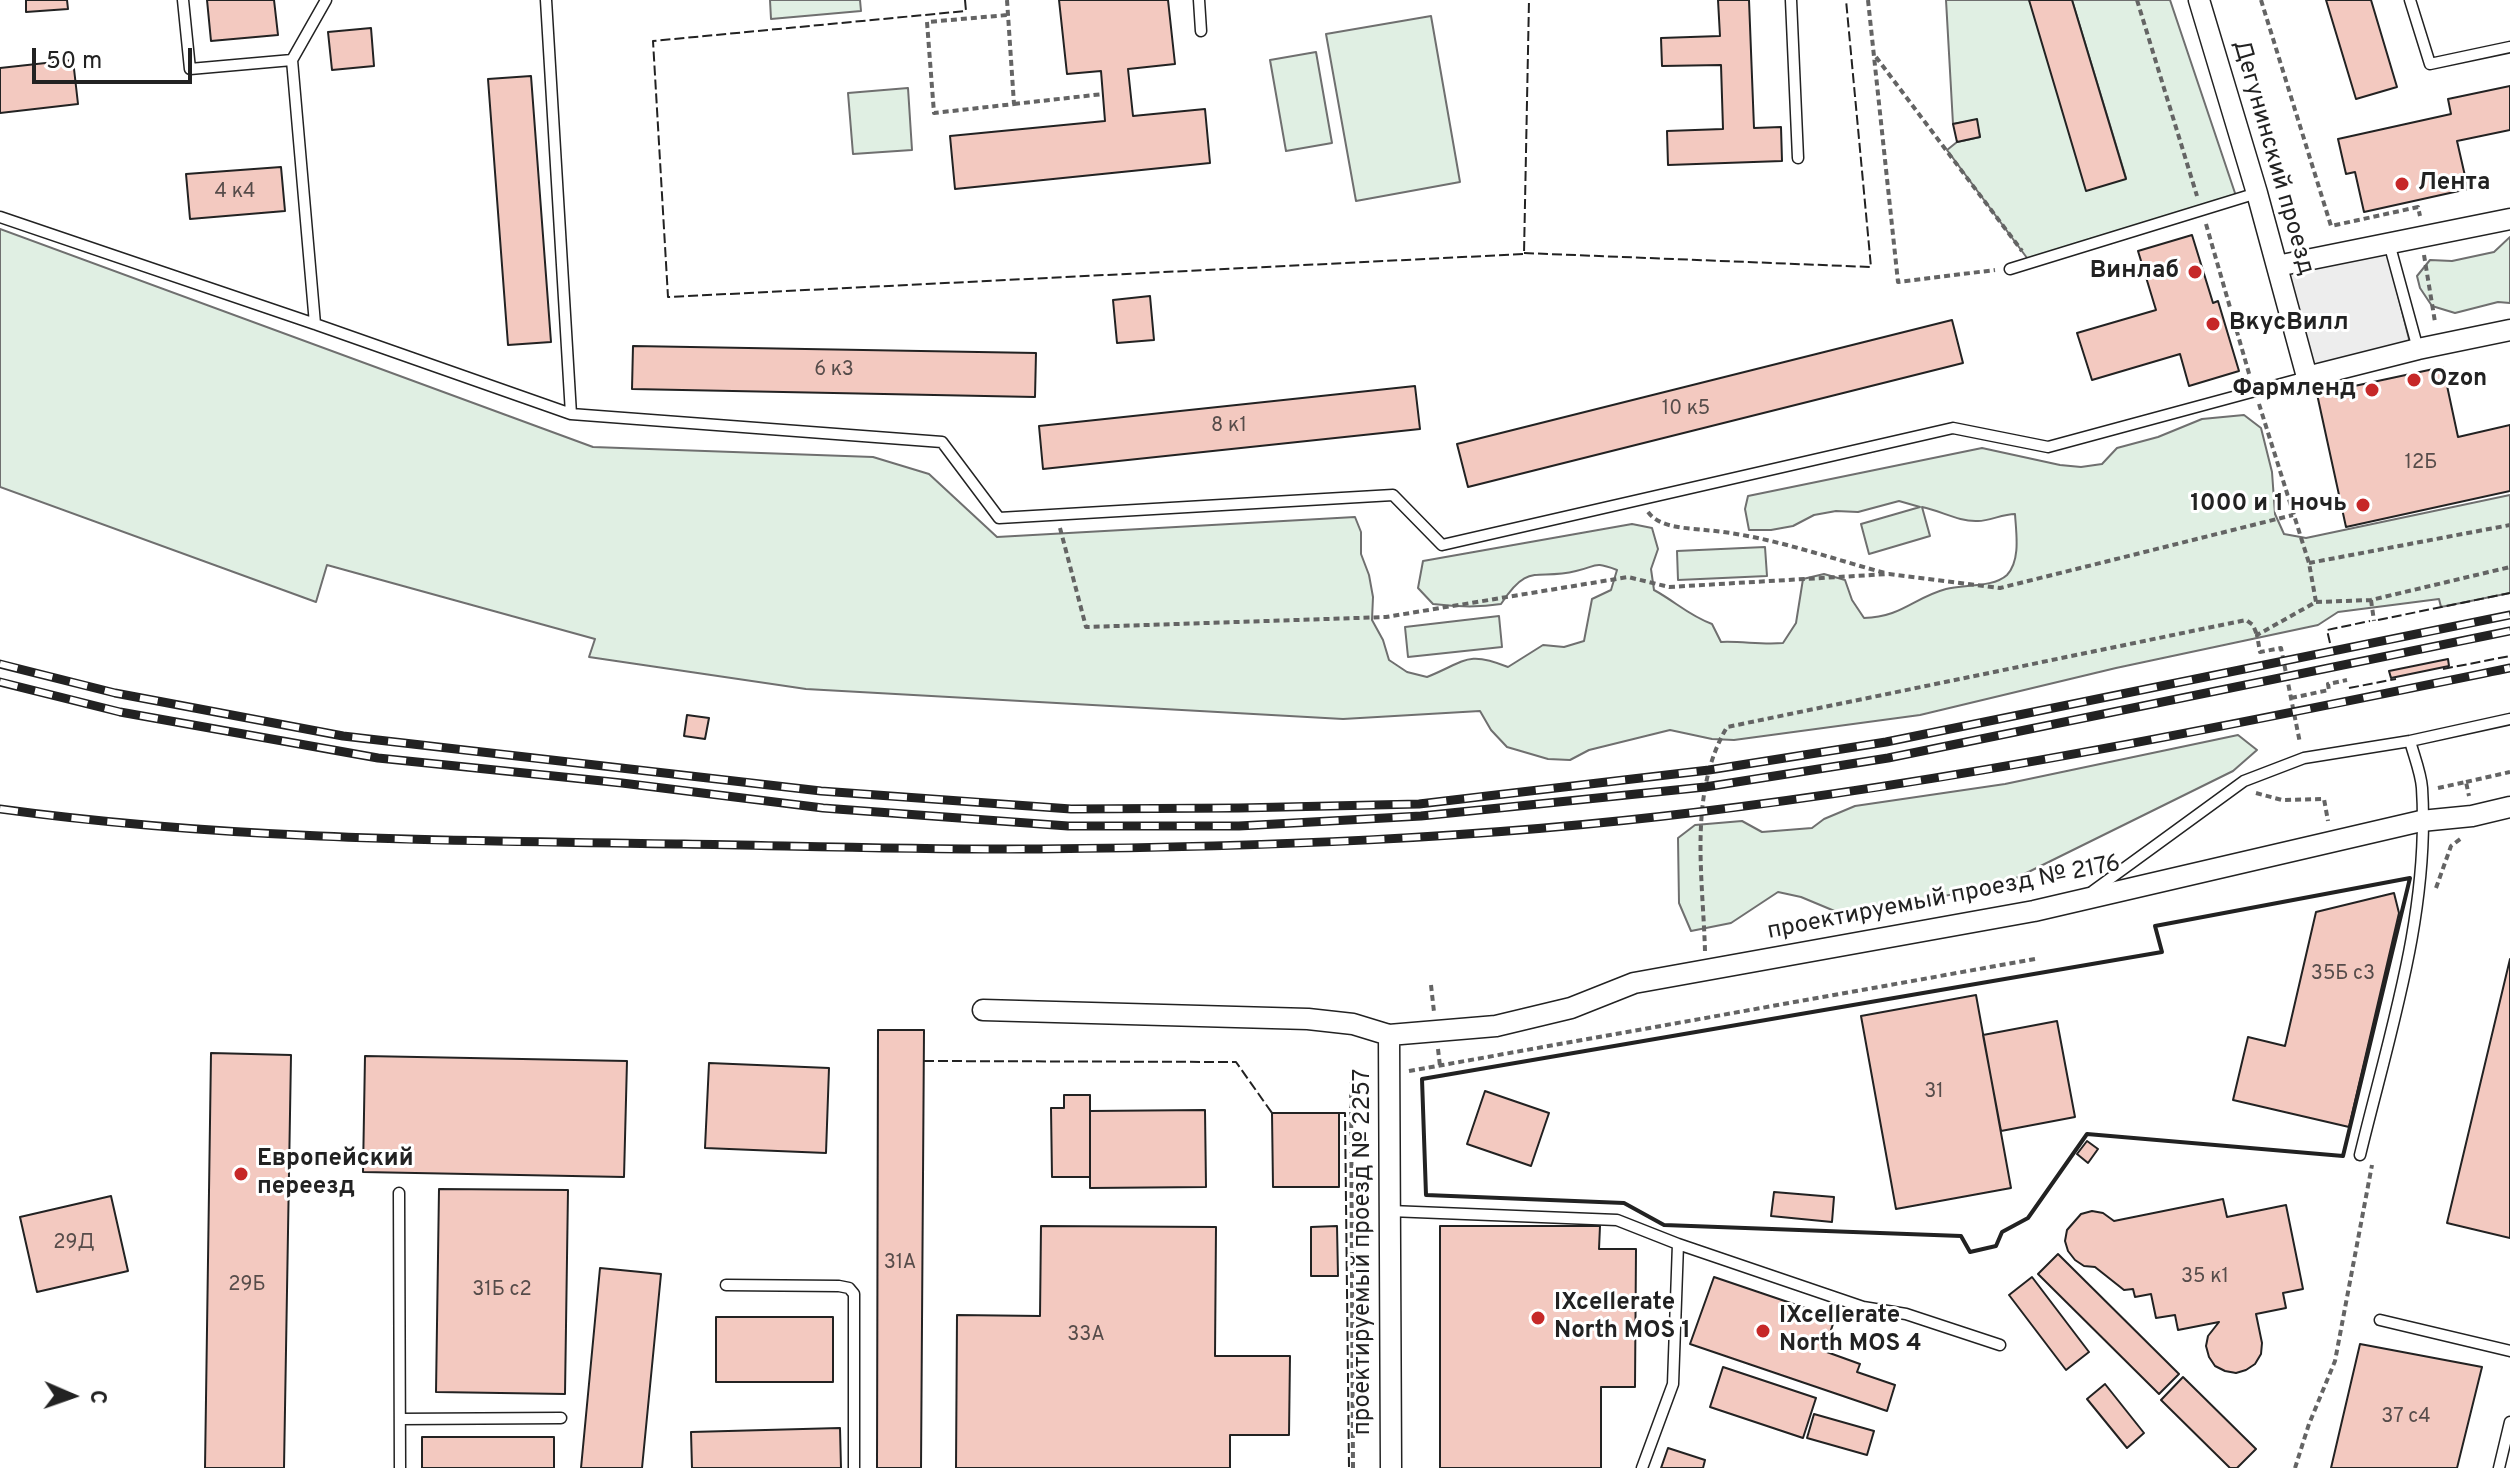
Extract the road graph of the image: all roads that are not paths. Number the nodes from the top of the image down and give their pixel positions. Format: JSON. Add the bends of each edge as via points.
{"nodes":[{"id":1,"x":183,"y":0,"type":"edge"},
{"id":2,"x":326,"y":0,"type":"edge"},
{"id":3,"x":546,"y":0,"type":"edge"},
{"id":4,"x":1199,"y":0,"type":"edge"},
{"id":5,"x":1791,"y":0,"type":"edge"},
{"id":6,"x":2199,"y":0,"type":"edge"},
{"id":7,"x":2410,"y":0,"type":"edge"},
{"id":8,"x":1201,"y":31,"type":"dead end"},
{"id":9,"x":2510,"y":47,"type":"edge"},
{"id":10,"x":292,"y":60,"type":"junction"},
{"id":11,"x":1798,"y":158,"type":"dead end"},
{"id":12,"x":2257,"y":193,"type":"junction"},
{"id":13,"x":0,"y":217,"type":"edge"},
{"id":14,"x":2510,"y":219,"type":"edge"},
{"id":15,"x":2389,"y":241,"type":"junction"},
{"id":16,"x":2277,"y":266,"type":"junction"},
{"id":17,"x":2010,"y":269,"type":"road end"},
{"id":18,"x":315,"y":324,"type":"junction"},
{"id":19,"x":2510,"y":330,"type":"edge"},
{"id":20,"x":2418,"y":349,"type":"junction"},
{"id":21,"x":2307,"y":377,"type":"junction"},
{"id":22,"x":571,"y":414,"type":"junction"},
{"id":23,"x":2510,"y":719,"type":"edge"},
{"id":24,"x":2410,"y":741,"type":"junction"},
{"id":25,"x":2510,"y":807,"type":"edge"},
{"id":26,"x":2421,"y":821,"type":"junction"},
{"id":27,"x":2082,"y":900,"type":"junction"},
{"id":28,"x":983,"y":1010,"type":"dead end"},
{"id":29,"x":1389,"y":1035,"type":"junction"},
{"id":30,"x":2360,"y":1155,"type":"dead end"},
{"id":31,"x":399,"y":1193,"type":"dead end"},
{"id":32,"x":1390,"y":1211,"type":"junction"},
{"id":33,"x":1678,"y":1244,"type":"junction"},
{"id":34,"x":726,"y":1285,"type":"dead end"},
{"id":35,"x":2380,"y":1320,"type":"dead end"},
{"id":36,"x":2000,"y":1345,"type":"dead end"},
{"id":37,"x":2510,"y":1351,"type":"edge"},
{"id":38,"x":561,"y":1418,"type":"dead end"},
{"id":39,"x":400,"y":1419,"type":"junction"},
{"id":40,"x":2510,"y":1422,"type":"edge"},
{"id":41,"x":400,"y":1468,"type":"edge"},
{"id":42,"x":854,"y":1468,"type":"edge"},
{"id":43,"x":1391,"y":1468,"type":"edge"},
{"id":44,"x":1642,"y":1468,"type":"edge"},
{"id":45,"x":2499,"y":1468,"type":"edge"}],
"edges":[{"from":1,"to":10,"type":"lane","via":[[190,69]]},
{"from":2,"to":10,"type":"lane"},
{"from":3,"to":22,"type":"lane"},
{"from":4,"to":8,"type":"lane"},
{"from":5,"to":11,"type":"lane"},
{"from":6,"to":12,"type":"street","name":"Дегунинский проезд"},
{"from":7,"to":9,"type":"lane","via":[[2430,64]]},
{"from":10,"to":18,"type":"lane"},
{"from":12,"to":16,"type":"street","name":"Дегунинский проезд"},
{"from":12,"to":17,"type":"lane"},
{"from":13,"to":18,"type":"lane"},
{"from":14,"to":15,"type":"street"},
{"from":15,"to":16,"type":"street"},
{"from":15,"to":20,"type":"lane"},
{"from":16,"to":21,"type":"street","name":"Дегунинский проезд"},
{"from":18,"to":22,"type":"lane"},
{"from":19,"to":20,"type":"street"},
{"from":20,"to":21,"type":"street"},
{"from":21,"to":22,"type":"lane","via":[[2048,447],[1953,428],[1442,545],[1393,495],[999,518],[942,442]]},
{"from":23,"to":24,"type":"lane"},
{"from":24,"to":26,"type":"lane","via":[[2422,785]]},
{"from":24,"to":27,"type":"lane","via":[[2304,758],[2244,781]]},
{"from":25,"to":26,"type":"street","name":"проектируемый проезд № 2176"},
{"from":26,"to":27,"type":"street","name":"проектируемый проезд № 2176"},
{"from":26,"to":30,"type":"lane","via":[[2417,918]]},
{"from":27,"to":29,"type":"street","name":"проектируемый проезд № 2176","via":[[1634,983],[1571,1008],[1496,1026]]},
{"from":28,"to":29,"type":"street","via":[[1308,1019]]},
{"from":29,"to":32,"type":"street","name":"проектируемый проезд № 2257"},
{"from":31,"to":39,"type":"lane"},
{"from":32,"to":33,"type":"lane","via":[[1617,1220]]},
{"from":32,"to":43,"type":"street","name":"проектируемый проезд № 2257"},
{"from":33,"to":36,"type":"lane","via":[[1863,1307],[1906,1314]]},
{"from":33,"to":44,"type":"lane","via":[[1673,1384]]},
{"from":34,"to":42,"type":"lane","via":[[839,1286],[854,1294]]},
{"from":35,"to":37,"type":"lane"},
{"from":38,"to":39,"type":"lane"},
{"from":39,"to":41,"type":"lane"},
{"from":40,"to":45,"type":"lane"}]}
